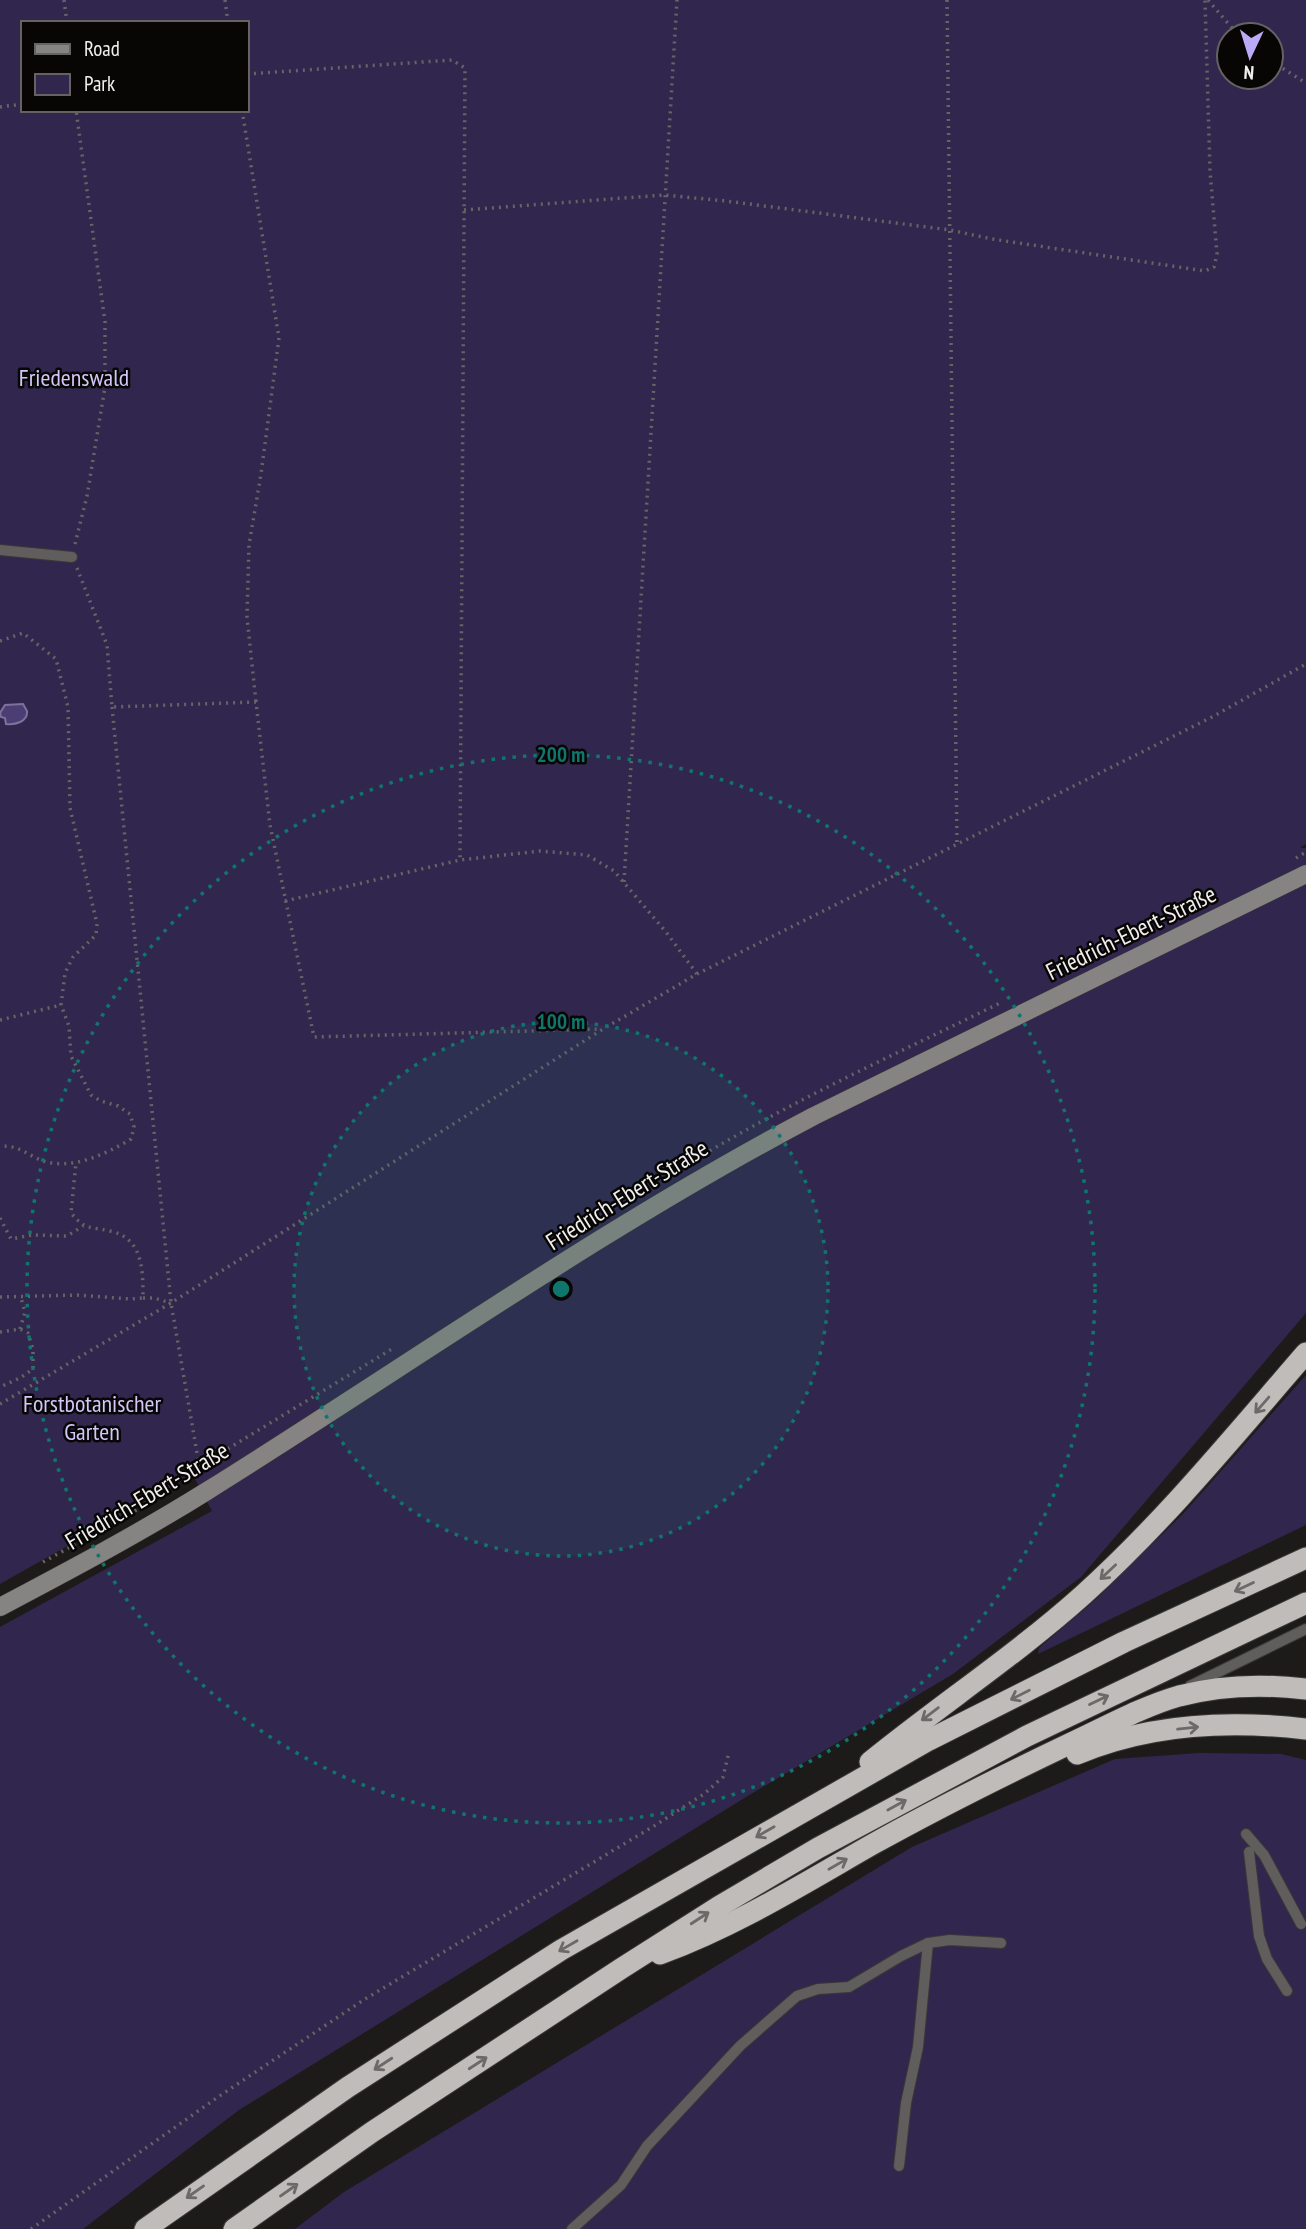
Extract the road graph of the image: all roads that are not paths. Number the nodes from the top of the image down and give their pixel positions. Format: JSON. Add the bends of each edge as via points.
{"nodes":[{"id":1,"x":0,"y":550,"type":"edge"},
{"id":2,"x":72,"y":557,"type":"road end"},
{"id":3,"x":1306,"y":874,"type":"edge"},
{"id":4,"x":1306,"y":1353,"type":"edge"},
{"id":5,"x":1306,"y":1558,"type":"edge"},
{"id":6,"x":1306,"y":1603,"type":"edge"},
{"id":7,"x":0,"y":1607,"type":"edge"},
{"id":8,"x":1306,"y":1629,"type":"edge"},
{"id":9,"x":1306,"y":1689,"type":"edge"},
{"id":10,"x":1144,"y":1709,"type":"junction"},
{"id":11,"x":1306,"y":1730,"type":"edge"},
{"id":12,"x":824,"y":1798,"type":"junction"},
{"id":13,"x":939,"y":1810,"type":"junction"},
{"id":14,"x":1246,"y":1834,"type":"dead end"},
{"id":15,"x":1249,"y":1852,"type":"dead end"},
{"id":16,"x":1301,"y":1924,"type":"dead end"},
{"id":17,"x":928,"y":1943,"type":"junction"},
{"id":18,"x":1001,"y":1943,"type":"dead end"},
{"id":19,"x":622,"y":1969,"type":"junction"},
{"id":20,"x":1287,"y":1991,"type":"dead end"},
{"id":21,"x":899,"y":2166,"type":"dead end"},
{"id":22,"x":145,"y":2229,"type":"edge"},
{"id":23,"x":234,"y":2229,"type":"edge"},
{"id":24,"x":572,"y":2229,"type":"edge"}],
"edges":[{"from":1,"to":2,"type":"lane"},
{"from":3,"to":7,"type":"main road","name":"Friedrich-Ebert-Straße","via":[[736,1157],[205,1492]]},
{"from":4,"to":12,"type":"highway","one_way":true,"via":[[1185,1494],[1085,1593]]},
{"from":5,"to":12,"type":"highway","one_way":true,"via":[[1124,1642]]},
{"from":19,"to":6,"type":"highway","one_way":true,"via":[[718,1907],[922,1791],[1121,1689]]},
{"from":8,"to":10,"type":"lane"},
{"from":9,"to":10,"type":"highway","via":[[1212,1689]]},
{"from":10,"to":13,"type":"highway"},
{"from":13,"to":11,"type":"highway","one_way":true,"via":[[1128,1737],[1222,1725]]},
{"from":12,"to":22,"type":"highway","one_way":true,"via":[[502,1987],[348,2087]]},
{"from":19,"to":13,"type":"highway","one_way":true,"via":[[741,1919]]},
{"from":14,"to":16,"type":"lane","via":[[1264,1855]]},
{"from":15,"to":20,"type":"lane","via":[[1259,1936]]},
{"from":17,"to":18,"type":"lane"},
{"from":17,"to":21,"type":"lane"},
{"from":17,"to":24,"type":"lane","via":[[849,1987],[797,1996],[740,2046],[647,2146],[621,2185]]},
{"from":23,"to":19,"type":"highway","one_way":true,"via":[[372,2132]]}]}
